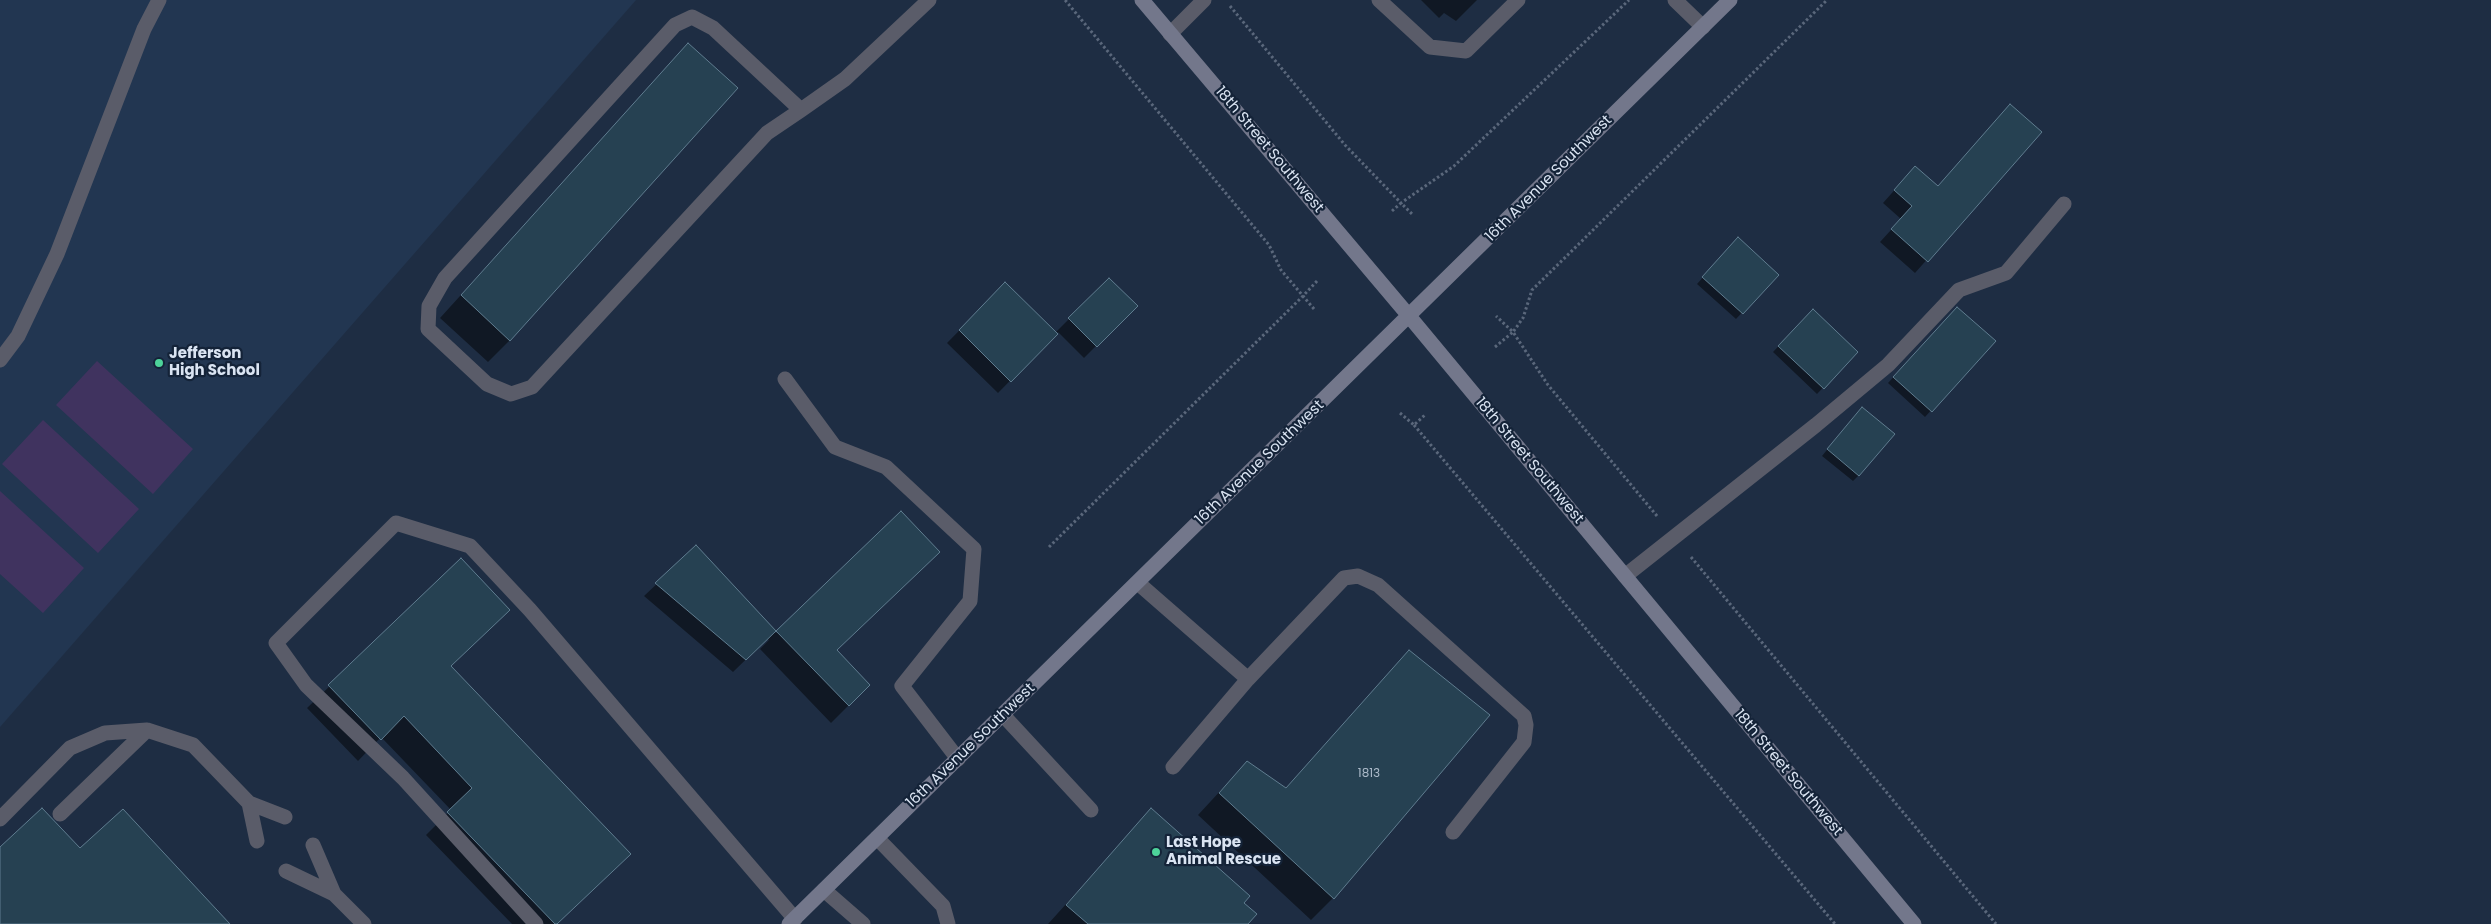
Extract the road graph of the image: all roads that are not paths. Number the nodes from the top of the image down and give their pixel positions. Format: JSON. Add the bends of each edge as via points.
{"nodes":[{"id":1,"x":159,"y":0,"type":"edge"},
{"id":2,"x":929,"y":0,"type":"edge"},
{"id":3,"x":1142,"y":0,"type":"edge"},
{"id":4,"x":1204,"y":0,"type":"edge"},
{"id":5,"x":1379,"y":0,"type":"edge"},
{"id":6,"x":1518,"y":0,"type":"edge"},
{"id":7,"x":1675,"y":0,"type":"edge"},
{"id":8,"x":1730,"y":0,"type":"edge"},
{"id":9,"x":1703,"y":27,"type":"junction"},
{"id":10,"x":1170,"y":34,"type":"junction"},
{"id":11,"x":801,"y":110,"type":"junction"},
{"id":12,"x":2064,"y":204,"type":"dead end"},
{"id":13,"x":1409,"y":316,"type":"junction"},
{"id":14,"x":0,"y":360,"type":"edge"},
{"id":15,"x":785,"y":379,"type":"dead end"},
{"id":16,"x":1625,"y":576,"type":"junction"},
{"id":17,"x":1138,"y":583,"type":"junction"},
{"id":18,"x":1248,"y":680,"type":"junction"},
{"id":19,"x":1003,"y":715,"type":"junction"},
{"id":20,"x":146,"y":730,"type":"junction"},
{"id":21,"x":958,"y":759,"type":"junction"},
{"id":22,"x":1173,"y":767,"type":"dead end"},
{"id":23,"x":249,"y":803,"type":"junction"},
{"id":24,"x":1091,"y":810,"type":"dead end"},
{"id":25,"x":60,"y":814,"type":"dead end"},
{"id":26,"x":284,"y":817,"type":"dead end"},
{"id":27,"x":0,"y":819,"type":"edge"},
{"id":28,"x":1453,"y":832,"type":"dead end"},
{"id":29,"x":878,"y":838,"type":"junction"},
{"id":30,"x":257,"y":841,"type":"dead end"},
{"id":31,"x":313,"y":844,"type":"dead end"},
{"id":32,"x":286,"y":871,"type":"dead end"},
{"id":33,"x":824,"y":890,"type":"junction"},
{"id":34,"x":334,"y":894,"type":"junction"},
{"id":35,"x":355,"y":921,"type":"edge"},
{"id":36,"x":792,"y":921,"type":"edge"},
{"id":37,"x":536,"y":924,"type":"edge"},
{"id":38,"x":863,"y":924,"type":"edge"},
{"id":39,"x":948,"y":924,"type":"edge"},
{"id":40,"x":1914,"y":924,"type":"edge"}],
"edges":[{"from":1,"to":14,"type":"lane","via":[[144,29],[57,254],[18,336]]},
{"from":2,"to":11,"type":"lane","via":[[845,79]]},
{"from":3,"to":10,"type":"main road","name":"18th Street Southwest"},
{"from":4,"to":10,"type":"lane"},
{"from":5,"to":6,"type":"lane","via":[[1430,47],[1466,51]]},
{"from":7,"to":9,"type":"lane"},
{"from":8,"to":9,"type":"main road","name":"16th Avenue Southwest"},
{"from":9,"to":13,"type":"main road","name":"16th Avenue Southwest"},
{"from":10,"to":13,"type":"main road","name":"18th Street Southwest"},
{"from":11,"to":11,"type":"lane","via":[[767,133],[532,387],[510,394],[487,384],[428,329],[429,306],[445,278],[675,25],[692,17],[713,28]]},
{"from":12,"to":16,"type":"lane","via":[[2006,273],[1959,290],[1888,365]]},
{"from":13,"to":16,"type":"main road","name":"18th Street Southwest"},
{"from":13,"to":17,"type":"main road","name":"16th Avenue Southwest"},
{"from":15,"to":21,"type":"lane","via":[[835,447],[886,467],[974,549],[970,601],[902,686]]},
{"from":16,"to":40,"type":"main road","name":"18th Street Southwest"},
{"from":17,"to":18,"type":"lane"},
{"from":17,"to":19,"type":"main road","name":"16th Avenue Southwest"},
{"from":18,"to":22,"type":"lane"},
{"from":18,"to":28,"type":"lane","via":[[1344,578],[1358,576],[1378,585],[1524,716],[1524,742]]},
{"from":19,"to":21,"type":"main road","name":"16th Avenue Southwest"},
{"from":19,"to":24,"type":"lane"},
{"from":20,"to":23,"type":"lane","via":[[193,745]]},
{"from":20,"to":25,"type":"lane"},
{"from":20,"to":27,"type":"lane","via":[[105,733],[70,748]]},
{"from":21,"to":29,"type":"main road","name":"16th Avenue Southwest"},
{"from":23,"to":26,"type":"lane"},
{"from":23,"to":30,"type":"lane"},
{"from":29,"to":33,"type":"main road","name":"16th Avenue Southwest"},
{"from":29,"to":39,"type":"lane","via":[[943,906]]},
{"from":31,"to":34,"type":"lane"},
{"from":32,"to":34,"type":"lane"},
{"from":33,"to":36,"type":"main road","name":"16th Avenue Southwest"},
{"from":33,"to":38,"type":"lane"},
{"from":34,"to":35,"type":"lane"},
{"from":36,"to":37,"type":"lane","via":[[530,610],[470,546],[396,523],[276,643],[306,685],[403,778]]}]}
